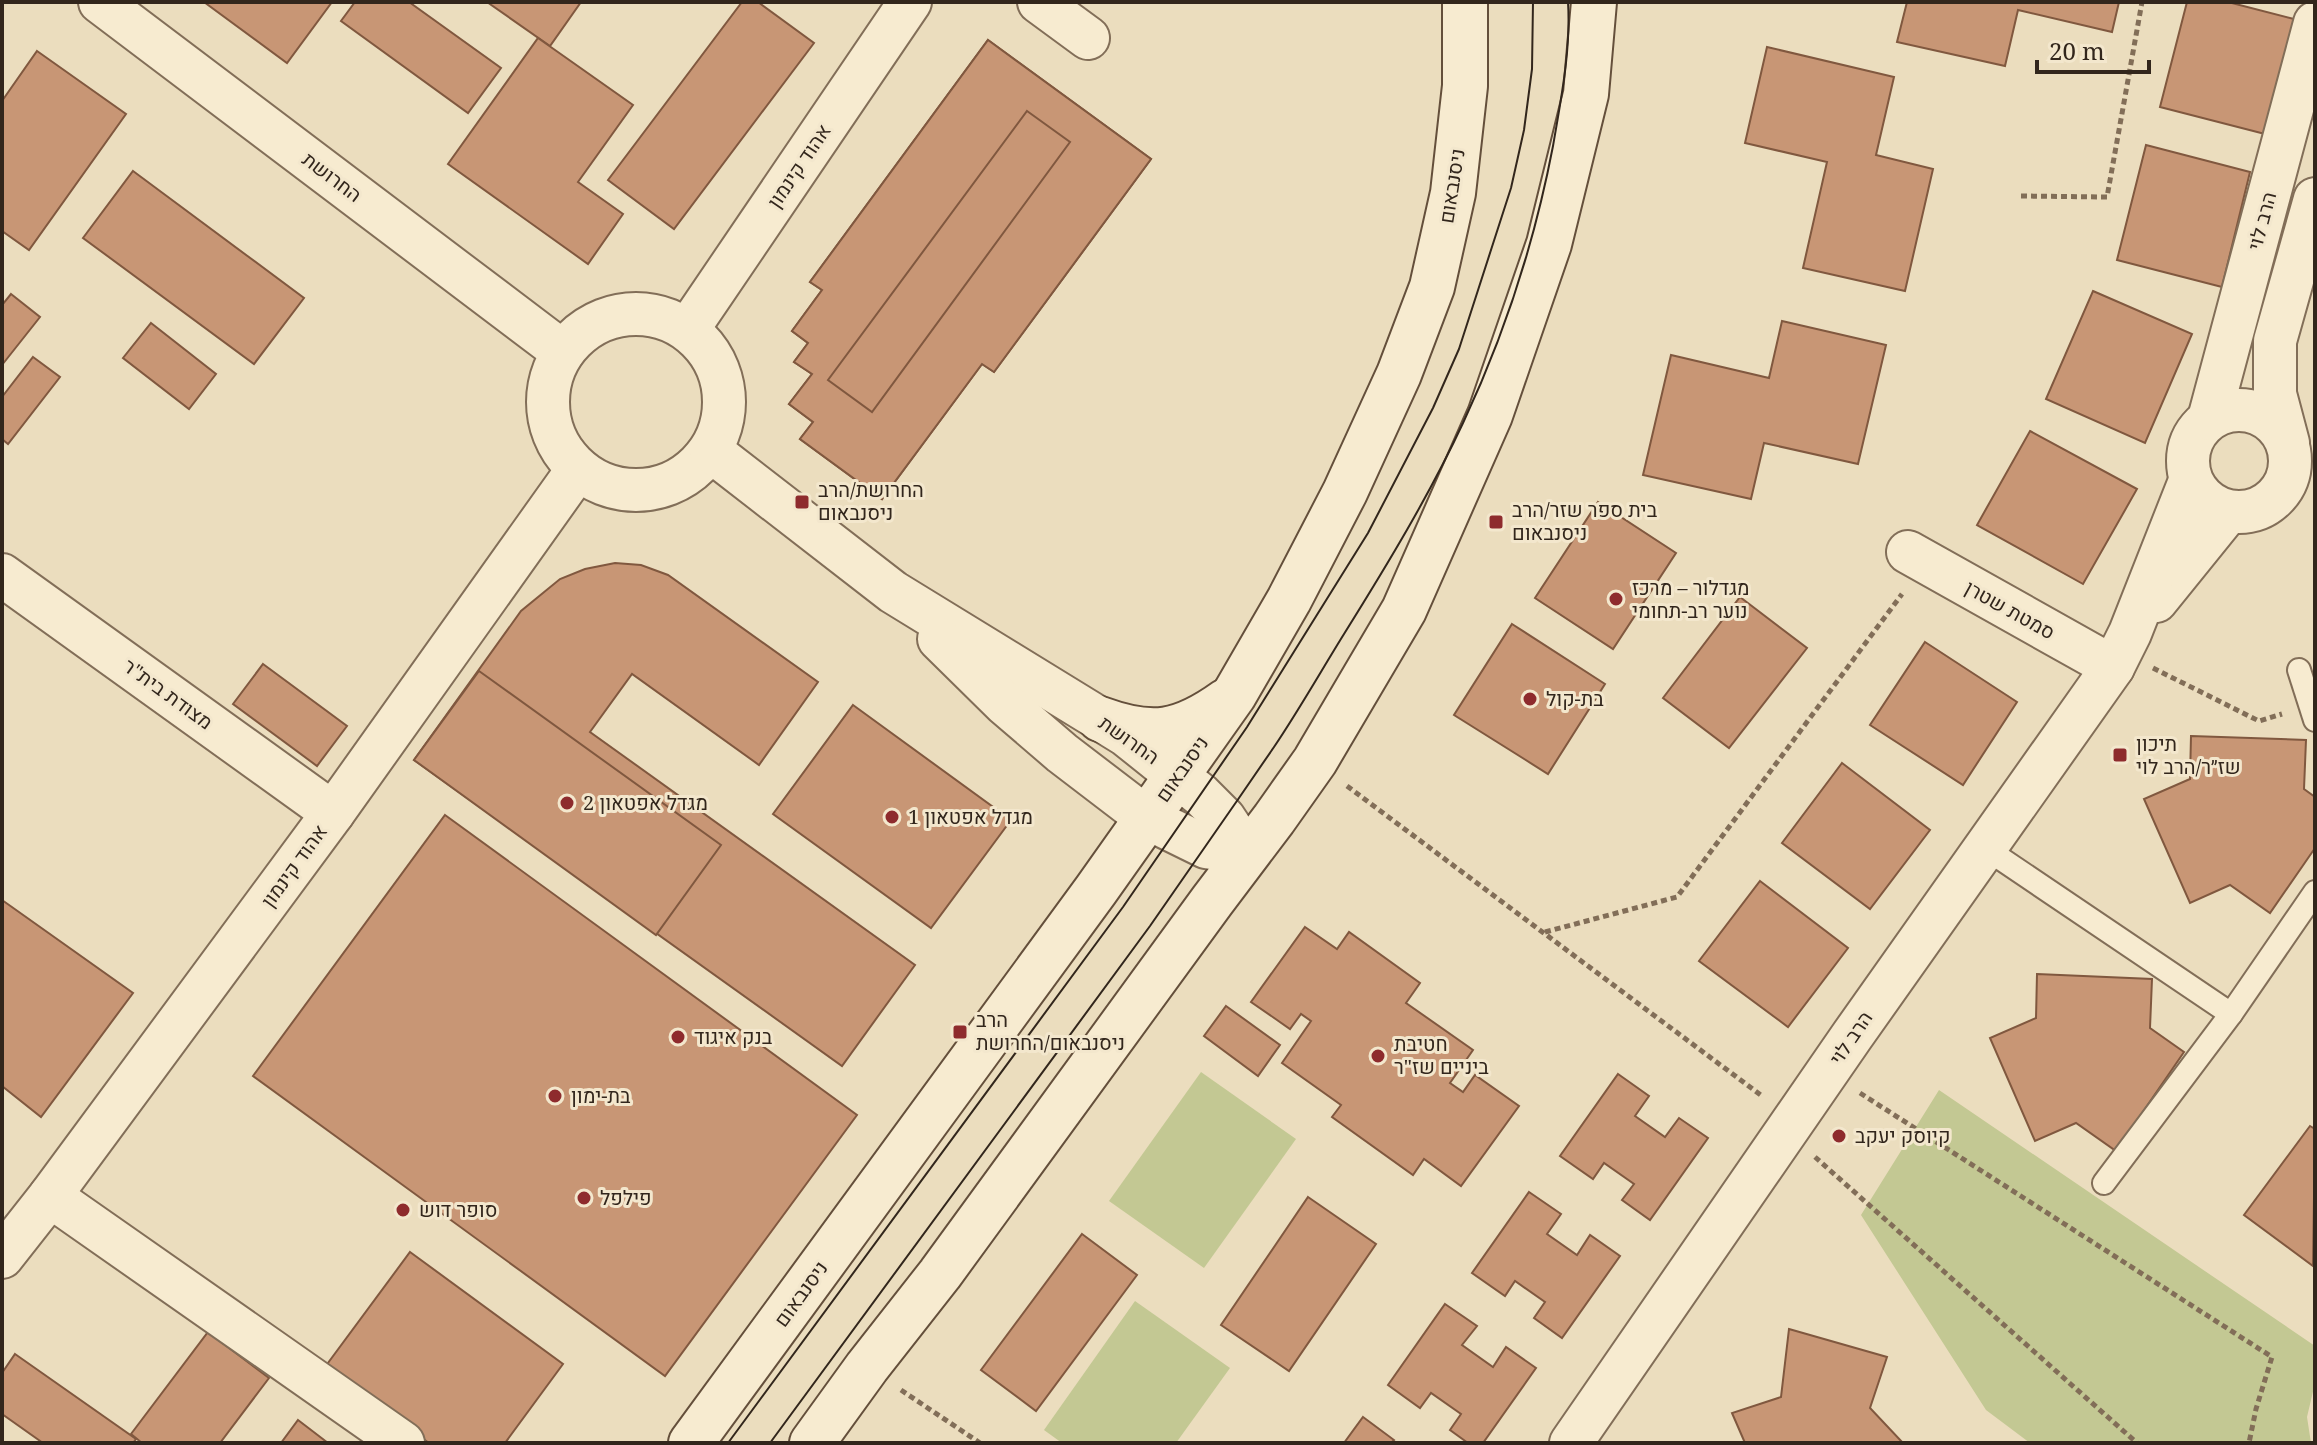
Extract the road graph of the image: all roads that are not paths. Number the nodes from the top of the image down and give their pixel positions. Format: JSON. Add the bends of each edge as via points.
{"nodes":[{"id":1,"x":100,"y":2,"type":"edge"},
{"id":2,"x":910,"y":2,"type":"edge"},
{"id":3,"x":1039,"y":2,"type":"edge"},
{"id":4,"x":1465,"y":2,"type":"edge"},
{"id":5,"x":1594,"y":2,"type":"edge"},
{"id":6,"x":1613,"y":2,"type":"edge"},
{"id":7,"x":2315,"y":23,"type":"edge"},
{"id":8,"x":1088,"y":38,"type":"dead end"},
{"id":9,"x":1586,"y":94,"type":"junction"},
{"id":10,"x":2315,"y":199,"type":"edge"},
{"id":11,"x":688,"y":329,"type":"junction"},
{"id":12,"x":563,"y":352,"type":"junction"},
{"id":13,"x":2209,"y":419,"type":"junction"},
{"id":14,"x":711,"y":451,"type":"junction"},
{"id":15,"x":578,"y":469,"type":"junction"},
{"id":16,"x":2298,"y":476,"type":"edge"},
{"id":17,"x":2190,"y":481,"type":"junction"},
{"id":18,"x":2228,"y":512,"type":"junction"},
{"id":19,"x":1917,"y":558,"type":"road end"},
{"id":20,"x":2,"y":575,"type":"edge"},
{"id":21,"x":893,"y":592,"type":"junction"},
{"id":22,"x":2121,"y":651,"type":"junction"},
{"id":23,"x":2299,"y":670,"type":"dead end"},
{"id":24,"x":1234,"y":695,"type":"junction"},
{"id":25,"x":2312,"y":712,"type":"edge"},
{"id":26,"x":1100,"y":719,"type":"junction"},
{"id":27,"x":1178,"y":775,"type":"junction"},
{"id":28,"x":333,"y":813,"type":"junction"},
{"id":29,"x":1147,"y":818,"type":"junction"},
{"id":30,"x":1985,"y":848,"type":"junction"},
{"id":31,"x":1248,"y":854,"type":"junction"},
{"id":32,"x":2315,"y":892,"type":"edge"},
{"id":33,"x":2231,"y":1014,"type":"junction"},
{"id":34,"x":2104,"y":1183,"type":"dead end"},
{"id":35,"x":50,"y":1196,"type":"junction"},
{"id":36,"x":2,"y":1257,"type":"edge"},
{"id":37,"x":403,"y":1443,"type":"edge"},
{"id":38,"x":691,"y":1443,"type":"edge"},
{"id":39,"x":812,"y":1443,"type":"edge"},
{"id":40,"x":1571,"y":1443,"type":"edge"}],
"edges":[{"from":1,"to":12,"type":"street","name":"החרושת"},
{"from":2,"to":11,"type":"street","name":"אהוד קינמון"},
{"from":3,"to":8,"type":"street"},
{"from":4,"to":24,"type":"main road","name":"ניסנבאום","via":[[1465,86],[1455,178],[1432,287],[1345,492]]},
{"from":5,"to":9,"type":"main road"},
{"from":6,"to":9,"type":"main road"},
{"from":7,"to":13,"type":"street","name":"הרב לוי"},
{"from":9,"to":31,"type":"main road","via":[[1549,244],[1490,415],[1404,610],[1315,761]]},
{"from":10,"to":16,"type":"street","via":[[2275,341],[2275,394]]},
{"from":11,"to":12,"type":"street","via":[[644,314],[621,315],[598,322]]},
{"from":11,"to":14,"type":"street","via":[[720,372],[722,427]]},
{"from":12,"to":15,"type":"street","via":[[547,400],[561,450]]},
{"from":13,"to":16,"type":"street","via":[[2239,410],[2269,419],[2280,431]]},
{"from":13,"to":17,"type":"street","via":[[2189,446]]},
{"from":14,"to":15,"type":"street","via":[[690,473],[663,487],[633,491],[604,485]]},
{"from":14,"to":21,"type":"street","name":"החרושת"},
{"from":15,"to":28,"type":"street","name":"אהוד קינמון"},
{"from":16,"to":18,"type":"street","via":[[2257,510]]},
{"from":17,"to":18,"type":"street","via":[[2200,496]]},
{"from":17,"to":22,"type":"street","name":"הרב לוי"},
{"from":18,"to":22,"type":"street","name":"הרב לוי"},
{"from":19,"to":22,"type":"street","name":"סמטת שטרן"},
{"from":20,"to":28,"type":"street","name":"מצודת בית\"ר"},
{"from":21,"to":26,"type":"street","name":"החרושת"},
{"from":21,"to":29,"type":"street","name":"החרושת","via":[[1005,704]]},
{"from":22,"to":30,"type":"street","name":"הרב לוי"},
{"from":23,"to":25,"type":"lane"},
{"from":24,"to":26,"type":"main road","via":[[1196,719],[1163,731],[1127,729]]},
{"from":24,"to":27,"type":"main road","name":"ניסנבאום"},
{"from":26,"to":27,"type":"street","name":"החרושת"},
{"from":27,"to":29,"type":"main road","name":"ניסנבאום"},
{"from":27,"to":31,"type":"street","name":"החרושת","via":[[1224,818]]},
{"from":28,"to":35,"type":"street","name":"אהוד קינמון"},
{"from":29,"to":31,"type":"street","name":"החרושת","via":[[1206,847]]},
{"from":29,"to":38,"type":"main road","name":"ניסנבאום"},
{"from":30,"to":33,"type":"lane"},
{"from":30,"to":40,"type":"street","name":"הרב לוי"},
{"from":31,"to":39,"type":"main road"},
{"from":32,"to":33,"type":"lane"},
{"from":33,"to":34,"type":"lane"},
{"from":35,"to":36,"type":"street","name":"אהוד קינמון"},
{"from":35,"to":37,"type":"street"}]}
